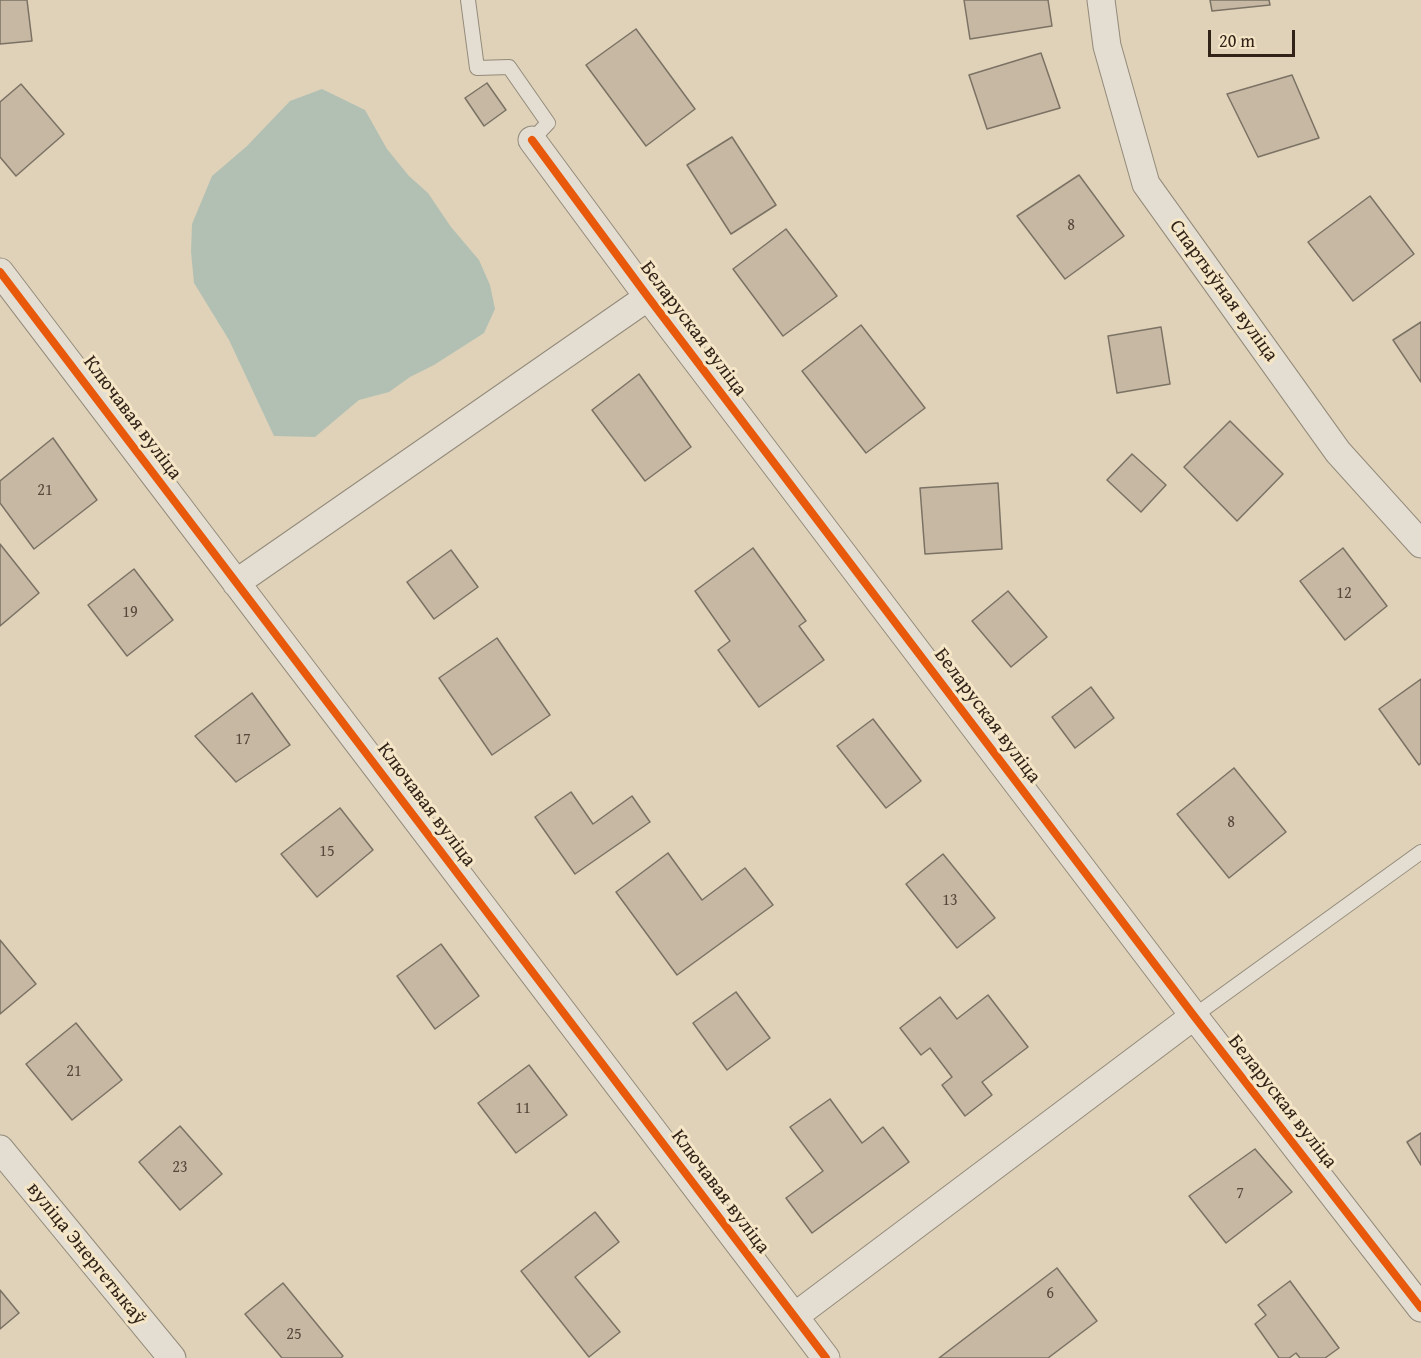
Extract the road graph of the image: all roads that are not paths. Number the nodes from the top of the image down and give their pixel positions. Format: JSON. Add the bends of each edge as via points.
{"nodes":[{"id":1,"x":468,"y":0,"type":"edge"},
{"id":2,"x":1101,"y":0,"type":"edge"},
{"id":3,"x":532,"y":140,"type":"joint"},
{"id":4,"x":0,"y":272,"type":"edge"},
{"id":5,"x":648,"y":297,"type":"junction"},
{"id":6,"x":1421,"y":544,"type":"edge"},
{"id":7,"x":236,"y":583,"type":"junction"},
{"id":8,"x":1421,"y":852,"type":"edge"},
{"id":9,"x":1194,"y":1016,"type":"junction"},
{"id":10,"x":0,"y":1149,"type":"edge"},
{"id":11,"x":1421,"y":1308,"type":"edge"},
{"id":12,"x":795,"y":1316,"type":"junction"},
{"id":13,"x":816,"y":1354,"type":"edge"},
{"id":14,"x":172,"y":1358,"type":"edge"}],
"edges":[{"from":1,"to":3,"type":"lane","via":[[477,68],[509,68],[548,123]]},
{"from":2,"to":6,"type":"street","name":"Спартыўная вуліца","via":[[1107,46],[1146,184],[1338,452]]},
{"from":3,"to":5,"type":"street","name":"Беларуская вуліца"},
{"from":4,"to":7,"type":"street","name":"Ключавая вуліца"},
{"from":5,"to":7,"type":"street"},
{"from":5,"to":9,"type":"street","name":"Беларуская вуліца"},
{"from":7,"to":12,"type":"street","name":"Ключавая вуліца"},
{"from":8,"to":9,"type":"lane"},
{"from":9,"to":11,"type":"street","name":"Беларуская вуліца"},
{"from":9,"to":12,"type":"street"},
{"from":10,"to":14,"type":"street","name":"вуліца Энергетыкаў"},
{"from":12,"to":13,"type":"street","name":"Ключавая вуліца"}]}
